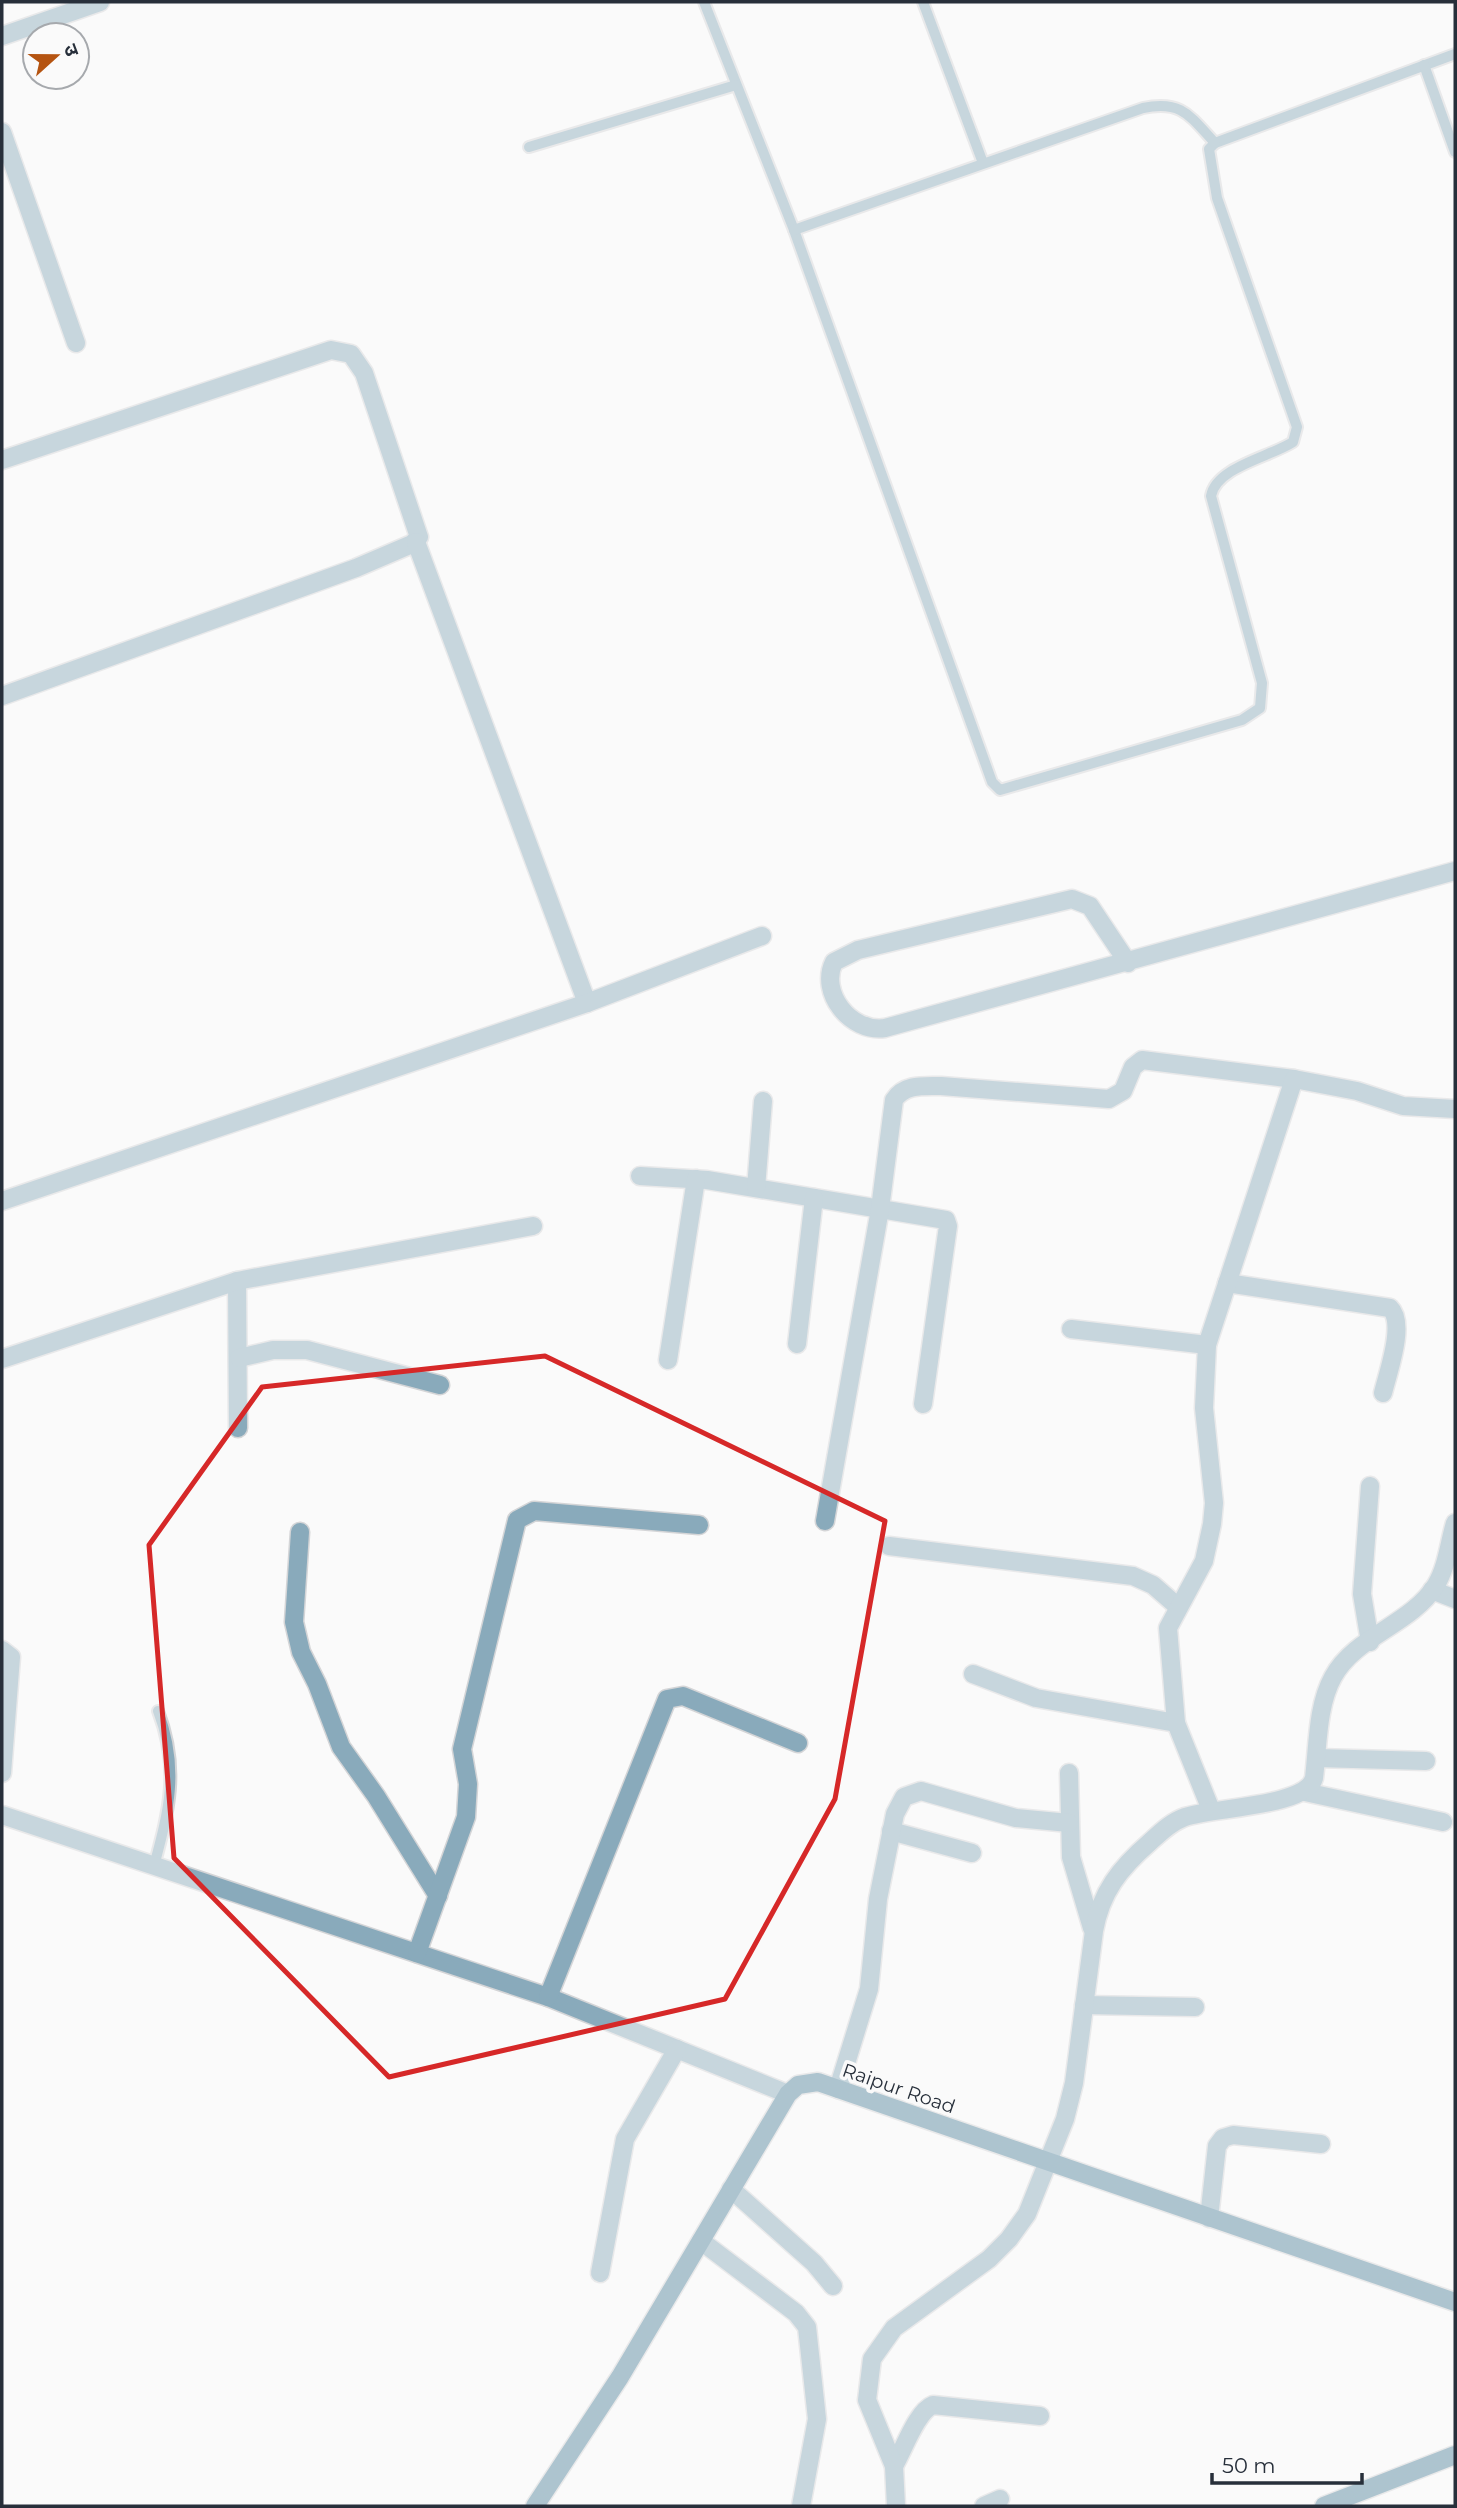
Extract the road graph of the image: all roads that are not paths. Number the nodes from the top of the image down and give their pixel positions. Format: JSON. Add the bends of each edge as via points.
{"nodes":[{"id":1,"x":100,"y":2,"type":"edge"},
{"id":2,"x":704,"y":2,"type":"edge"},
{"id":3,"x":923,"y":2,"type":"edge"},
{"id":4,"x":2,"y":36,"type":"edge"},
{"id":5,"x":1455,"y":54,"type":"edge"},
{"id":6,"x":1424,"y":65,"type":"junction"},
{"id":7,"x":736,"y":85,"type":"junction"},
{"id":8,"x":2,"y":132,"type":"edge"},
{"id":9,"x":1215,"y":143,"type":"junction"},
{"id":10,"x":529,"y":147,"type":"dead end"},
{"id":11,"x":1455,"y":152,"type":"edge"},
{"id":12,"x":982,"y":163,"type":"junction"},
{"id":13,"x":794,"y":230,"type":"junction"},
{"id":14,"x":76,"y":344,"type":"dead end"},
{"id":15,"x":2,"y":460,"type":"edge"},
{"id":16,"x":416,"y":542,"type":"junction"},
{"id":17,"x":2,"y":696,"type":"edge"},
{"id":18,"x":1455,"y":871,"type":"edge"},
{"id":19,"x":762,"y":936,"type":"dead end"},
{"id":20,"x":1128,"y":962,"type":"junction"},
{"id":21,"x":587,"y":1003,"type":"junction"},
{"id":22,"x":1294,"y":1079,"type":"junction"},
{"id":23,"x":763,"y":1101,"type":"dead end"},
{"id":24,"x":1454,"y":1103,"type":"edge"},
{"id":25,"x":640,"y":1176,"type":"dead end"},
{"id":26,"x":696,"y":1179,"type":"junction"},
{"id":27,"x":756,"y":1188,"type":"junction"},
{"id":28,"x":814,"y":1198,"type":"junction"},
{"id":29,"x":2,"y":1201,"type":"edge"},
{"id":30,"x":880,"y":1209,"type":"junction"},
{"id":31,"x":533,"y":1226,"type":"dead end"},
{"id":32,"x":237,"y":1282,"type":"junction"},
{"id":33,"x":1227,"y":1283,"type":"junction"},
{"id":34,"x":1071,"y":1329,"type":"dead end"},
{"id":35,"x":797,"y":1344,"type":"dead end"},
{"id":36,"x":1207,"y":1345,"type":"junction"},
{"id":37,"x":239,"y":1358,"type":"junction"},
{"id":38,"x":2,"y":1359,"type":"edge"},
{"id":39,"x":668,"y":1360,"type":"dead end"},
{"id":40,"x":440,"y":1385,"type":"dead end"},
{"id":41,"x":1383,"y":1393,"type":"dead end"},
{"id":42,"x":923,"y":1404,"type":"dead end"},
{"id":43,"x":238,"y":1428,"type":"dead end"},
{"id":44,"x":1370,"y":1486,"type":"dead end"},
{"id":45,"x":825,"y":1521,"type":"dead end"},
{"id":46,"x":1455,"y":1523,"type":"edge"},
{"id":47,"x":699,"y":1525,"type":"dead end"},
{"id":48,"x":300,"y":1532,"type":"dead end"},
{"id":49,"x":889,"y":1546,"type":"dead end"},
{"id":50,"x":1432,"y":1590,"type":"junction"},
{"id":51,"x":1455,"y":1599,"type":"edge"},
{"id":52,"x":1177,"y":1606,"type":"junction"},
{"id":53,"x":1370,"y":1642,"type":"junction"},
{"id":54,"x":2,"y":1650,"type":"edge"},
{"id":55,"x":973,"y":1674,"type":"dead end"},
{"id":56,"x":158,"y":1711,"type":"dead end"},
{"id":57,"x":1176,"y":1723,"type":"junction"},
{"id":58,"x":797,"y":1743,"type":"dead end"},
{"id":59,"x":1317,"y":1758,"type":"junction"},
{"id":60,"x":1426,"y":1761,"type":"dead end"},
{"id":61,"x":2,"y":1773,"type":"edge"},
{"id":62,"x":1069,"y":1773,"type":"dead end"},
{"id":63,"x":1305,"y":1792,"type":"junction"},
{"id":64,"x":1210,"y":1810,"type":"junction"},
{"id":65,"x":2,"y":1815,"type":"edge"},
{"id":66,"x":1443,"y":1822,"type":"dead end"},
{"id":67,"x":1069,"y":1823,"type":"junction"},
{"id":68,"x":891,"y":1831,"type":"junction"},
{"id":69,"x":972,"y":1853,"type":"dead end"},
{"id":70,"x":154,"y":1866,"type":"junction"},
{"id":71,"x":438,"y":1896,"type":"junction"},
{"id":72,"x":1094,"y":1931,"type":"junction"},
{"id":73,"x":417,"y":1953,"type":"junction"},
{"id":74,"x":548,"y":1997,"type":"junction"},
{"id":75,"x":1084,"y":2005,"type":"junction"},
{"id":76,"x":1195,"y":2007,"type":"dead end"},
{"id":77,"x":677,"y":2049,"type":"junction"},
{"id":78,"x":838,"y":2089,"type":"junction"},
{"id":79,"x":788,"y":2094,"type":"junction"},
{"id":80,"x":1321,"y":2144,"type":"dead end"},
{"id":81,"x":1048,"y":2163,"type":"junction"},
{"id":82,"x":731,"y":2189,"type":"junction"},
{"id":83,"x":1209,"y":2218,"type":"junction"},
{"id":84,"x":701,"y":2241,"type":"junction"},
{"id":85,"x":600,"y":2273,"type":"dead end"},
{"id":86,"x":833,"y":2286,"type":"dead end"},
{"id":87,"x":1455,"y":2302,"type":"edge"},
{"id":88,"x":1040,"y":2416,"type":"dead end"},
{"id":89,"x":1455,"y":2455,"type":"edge"},
{"id":90,"x":894,"y":2466,"type":"junction"},
{"id":91,"x":535,"y":2506,"type":"edge"},
{"id":92,"x":801,"y":2506,"type":"edge"},
{"id":93,"x":896,"y":2506,"type":"edge"},
{"id":94,"x":1324,"y":2506,"type":"edge"}],
"edges":[{"from":1,"to":4,"type":"street"},
{"from":2,"to":7,"type":"lane"},
{"from":3,"to":12,"type":"lane"},
{"from":5,"to":6,"type":"lane"},
{"from":6,"to":9,"type":"lane"},
{"from":6,"to":11,"type":"lane"},
{"from":7,"to":10,"type":"lane"},
{"from":7,"to":13,"type":"lane"},
{"from":8,"to":14,"type":"street"},
{"from":9,"to":12,"type":"lane","via":[[1187,113],[1159,105]]},
{"from":9,"to":13,"type":"lane","via":[[1208,159],[1217,198],[1297,427],[1290,444],[1225,475],[1211,496],[1260,671],[1261,703],[1242,720],[1004,790],[992,782]]},
{"from":12,"to":13,"type":"lane"},
{"from":15,"to":16,"type":"street","via":[[277,367],[342,350],[359,361],[364,373],[415,519]]},
{"from":16,"to":17,"type":"street"},
{"from":16,"to":21,"type":"street"},
{"from":18,"to":20,"type":"street"},
{"from":19,"to":21,"type":"street"},
{"from":20,"to":20,"type":"street","via":[[872,1030],[859,1027],[846,1015],[830,981],[834,962],[858,950],[1072,899],[1090,906]]},
{"from":21,"to":29,"type":"street"},
{"from":22,"to":24,"type":"street","via":[[1403,1106]]},
{"from":22,"to":30,"type":"street","via":[[1148,1060],[1136,1063],[1123,1091],[1109,1100],[941,1086],[904,1089],[894,1100]]},
{"from":22,"to":33,"type":"street"},
{"from":23,"to":27,"type":"street"},
{"from":25,"to":26,"type":"street"},
{"from":26,"to":27,"type":"street"},
{"from":26,"to":39,"type":"street"},
{"from":27,"to":28,"type":"street"},
{"from":28,"to":30,"type":"street"},
{"from":28,"to":35,"type":"street"},
{"from":30,"to":42,"type":"street","via":[[944,1219],[948,1224]]},
{"from":30,"to":45,"type":"street"},
{"from":31,"to":32,"type":"street"},
{"from":32,"to":37,"type":"street"},
{"from":32,"to":38,"type":"street"},
{"from":33,"to":36,"type":"street"},
{"from":33,"to":41,"type":"street","via":[[1390,1308],[1397,1325]]},
{"from":34,"to":36,"type":"street"},
{"from":36,"to":52,"type":"street","via":[[1203,1408],[1214,1503],[1212,1524],[1204,1561]]},
{"from":37,"to":40,"type":"street","via":[[273,1350],[307,1350]]},
{"from":37,"to":43,"type":"street"},
{"from":44,"to":53,"type":"street","via":[[1362,1594]]},
{"from":46,"to":50,"type":"street"},
{"from":47,"to":71,"type":"street","via":[[534,1511],[517,1520],[462,1749],[468,1784],[466,1817]]},
{"from":48,"to":71,"type":"street","via":[[294,1622],[301,1652],[341,1747]]},
{"from":49,"to":52,"type":"street","via":[[1133,1576],[1153,1585]]},
{"from":50,"to":51,"type":"street"},
{"from":50,"to":53,"type":"street"},
{"from":52,"to":57,"type":"street","via":[[1167,1639]]},
{"from":53,"to":59,"type":"street","via":[[1348,1658],[1331,1681],[1323,1705]]},
{"from":54,"to":61,"type":"street","via":[[11,1657]]},
{"from":55,"to":57,"type":"street","via":[[1036,1698]]},
{"from":56,"to":70,"type":"lane","via":[[171,1752],[171,1777],[167,1817]]},
{"from":57,"to":64,"type":"street"},
{"from":58,"to":74,"type":"street","via":[[683,1696],[667,1699]]},
{"from":59,"to":60,"type":"street"},
{"from":59,"to":63,"type":"street","via":[[1313,1783]]},
{"from":62,"to":67,"type":"street"},
{"from":63,"to":64,"type":"street","via":[[1289,1799]]},
{"from":63,"to":66,"type":"street"},
{"from":64,"to":72,"type":"street","via":[[1173,1823],[1121,1868],[1107,1888]]},
{"from":65,"to":70,"type":"street"},
{"from":67,"to":68,"type":"street","via":[[1016,1818],[921,1790],[904,1797]]},
{"from":67,"to":72,"type":"street","via":[[1071,1857]]},
{"from":68,"to":69,"type":"street"},
{"from":68,"to":78,"type":"street","via":[[869,1989]]},
{"from":70,"to":73,"type":"street"},
{"from":71,"to":73,"type":"street"},
{"from":72,"to":75,"type":"street"},
{"from":73,"to":74,"type":"street"},
{"from":74,"to":77,"type":"street"},
{"from":75,"to":76,"type":"street"},
{"from":75,"to":81,"type":"street","via":[[1074,2083]]},
{"from":77,"to":79,"type":"street"},
{"from":77,"to":85,"type":"street","via":[[625,2139]]},
{"from":78,"to":79,"type":"main road","name":"Raipur Road","via":[[807,2082]]},
{"from":78,"to":81,"type":"main road","name":"Raipur Road"},
{"from":79,"to":82,"type":"main road"},
{"from":80,"to":83,"type":"street","via":[[1233,2135],[1223,2138],[1217,2146]]},
{"from":81,"to":83,"type":"main road","name":"Raipur Road"},
{"from":81,"to":90,"type":"street","via":[[1027,2214],[1009,2239],[989,2259],[894,2328],[872,2359],[867,2400]]},
{"from":82,"to":84,"type":"main road"},
{"from":82,"to":86,"type":"street","via":[[814,2263]]},
{"from":83,"to":87,"type":"main road","name":"Raipur Road"},
{"from":84,"to":91,"type":"main road","via":[[620,2377]]},
{"from":84,"to":92,"type":"street","via":[[796,2313],[807,2327],[817,2419]]},
{"from":88,"to":90,"type":"street","via":[[933,2405],[920,2413]]},
{"from":89,"to":94,"type":"main road"},
{"from":90,"to":93,"type":"street"}]}
